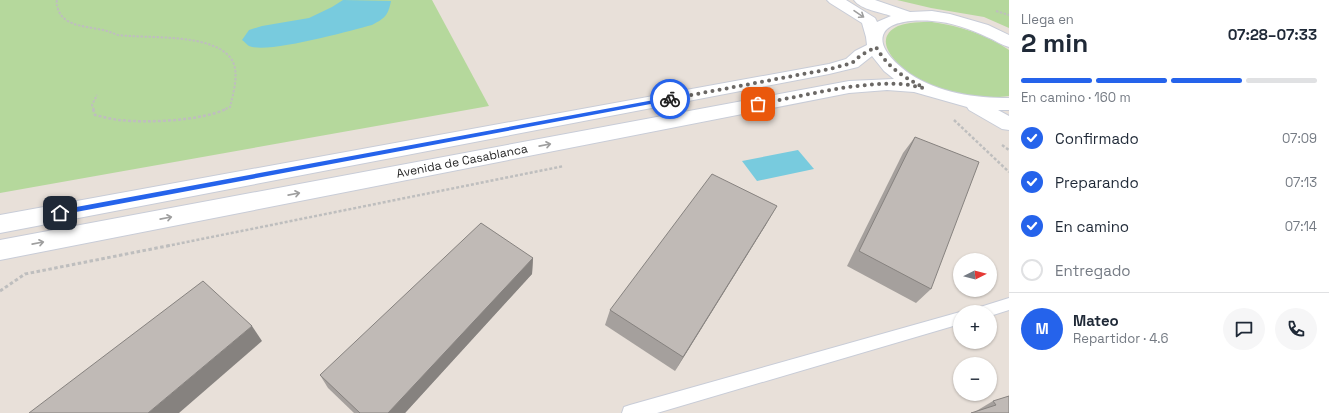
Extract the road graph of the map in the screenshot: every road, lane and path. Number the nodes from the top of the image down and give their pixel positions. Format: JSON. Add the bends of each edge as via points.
{"nodes":[{"id":1,"x":57,"y":0,"type":"edge"},
{"id":2,"x":835,"y":0,"type":"edge"},
{"id":3,"x":862,"y":0,"type":"edge"},
{"id":4,"x":908,"y":16,"type":"junction"},
{"id":5,"x":982,"y":28,"type":"junction"},
{"id":6,"x":1009,"y":36,"type":"edge"},
{"id":7,"x":875,"y":42,"type":"junction"},
{"id":8,"x":1009,"y":42,"type":"edge"},
{"id":9,"x":924,"y":88,"type":"junction"},
{"id":10,"x":97,"y":95,"type":"dead end"},
{"id":11,"x":968,"y":102,"type":"junction"},
{"id":12,"x":1009,"y":104,"type":"edge"},
{"id":13,"x":948,"y":117,"type":"dead end"},
{"id":14,"x":954,"y":120,"type":"junction"},
{"id":15,"x":961,"y":122,"type":"dead end"},
{"id":16,"x":1009,"y":124,"type":"edge"},
{"id":17,"x":999,"y":141,"type":"dead end"},
{"id":18,"x":1009,"y":150,"type":"edge"},
{"id":19,"x":565,"y":165,"type":"dead end"},
{"id":20,"x":1009,"y":172,"type":"edge"},
{"id":21,"x":0,"y":224,"type":"edge"},
{"id":22,"x":0,"y":250,"type":"edge"},
{"id":23,"x":0,"y":291,"type":"edge"},
{"id":24,"x":1009,"y":304,"type":"edge"},
{"id":25,"x":997,"y":308,"type":"edge"},
{"id":26,"x":953,"y":320,"type":"edge"},
{"id":27,"x":630,"y":413,"type":"edge"}],
"edges":[{"from":1,"to":10,"type":"path","via":[[60,16],[69,23],[117,35],[170,38],[212,45],[225,52],[232,60],[235,71],[230,107],[207,115],[163,120],[113,119],[96,115],[92,105]]},
{"from":2,"to":7,"type":"street","one_way":true,"via":[[870,21]]},
{"from":3,"to":4,"type":"street"},
{"from":4,"to":5,"type":"street","via":[[950,19]]},
{"from":4,"to":7,"type":"street","name":"Avenida de Casablanca","via":[[880,26]]},
{"from":5,"to":6,"type":"street"},
{"from":5,"to":8,"type":"street"},
{"from":7,"to":9,"type":"street","via":[[884,61],[901,75]]},
{"from":7,"to":21,"type":"street","name":"Avenida de Casablanca","via":[[852,63],[830,69]]},
{"from":9,"to":11,"type":"street"},
{"from":22,"to":9,"type":"street","name":"Avenida de Casablanca","one_way":true,"via":[[849,87],[902,84]]},
{"from":11,"to":12,"type":"street"},
{"from":11,"to":16,"type":"street"},
{"from":13,"to":14,"type":"path"},
{"from":14,"to":15,"type":"path"},
{"from":14,"to":20,"type":"path"},
{"from":17,"to":18,"type":"path"},
{"from":19,"to":23,"type":"path","via":[[25,274]]},
{"from":24,"to":25,"type":"lane"},
{"from":26,"to":27,"type":"lane"}]}
